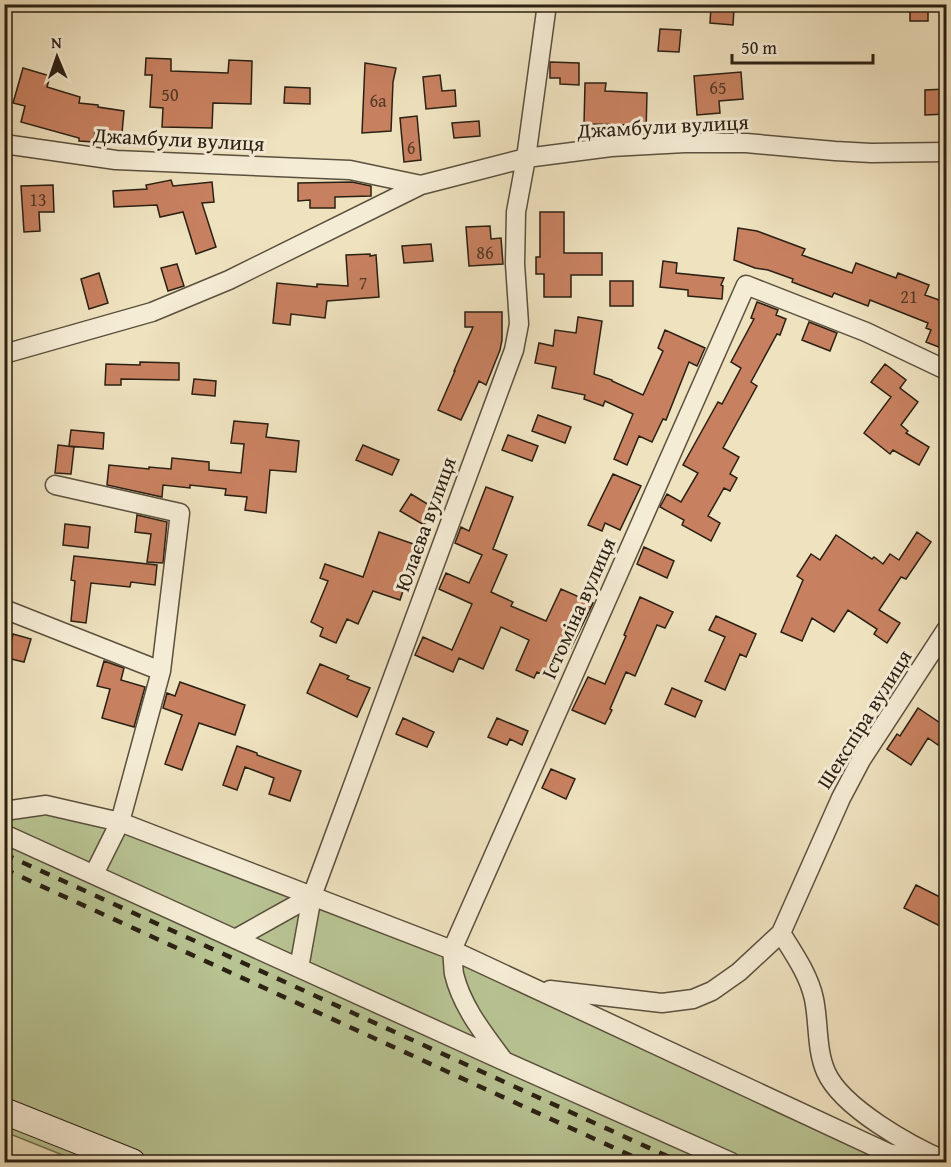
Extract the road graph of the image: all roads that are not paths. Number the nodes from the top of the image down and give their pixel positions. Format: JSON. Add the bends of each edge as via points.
{"nodes":[{"id":1,"x":548,"y":4,"type":"edge"},
{"id":2,"x":4,"y":144,"type":"edge"},
{"id":3,"x":946,"y":152,"type":"edge"},
{"id":4,"x":526,"y":158,"type":"junction"},
{"id":5,"x":421,"y":185,"type":"junction"},
{"id":6,"x":4,"y":354,"type":"edge"},
{"id":7,"x":946,"y":370,"type":"edge"},
{"id":8,"x":55,"y":485,"type":"dead end"},
{"id":9,"x":4,"y":609,"type":"edge"},
{"id":10,"x":946,"y":630,"type":"edge"},
{"id":11,"x":161,"y":671,"type":"junction"},
{"id":12,"x":4,"y":811,"type":"edge"},
{"id":13,"x":120,"y":822,"type":"junction"},
{"id":14,"x":4,"y":834,"type":"edge"},
{"id":15,"x":94,"y":874,"type":"junction"},
{"id":16,"x":312,"y":896,"type":"junction"},
{"id":17,"x":781,"y":933,"type":"junction"},
{"id":18,"x":235,"y":939,"type":"junction"},
{"id":19,"x":452,"y":950,"type":"junction"},
{"id":20,"x":299,"y":968,"type":"junction"},
{"id":21,"x":535,"y":988,"type":"junction"},
{"id":22,"x":504,"y":1061,"type":"junction"},
{"id":23,"x":4,"y":1111,"type":"edge"},
{"id":24,"x":946,"y":1161,"type":"edge"},
{"id":25,"x":132,"y":1162,"type":"edge"},
{"id":26,"x":731,"y":1162,"type":"edge"},
{"id":27,"x":931,"y":1162,"type":"edge"}],
"edges":[{"from":1,"to":4,"type":"street","name":"Юлаєва вулиця"},
{"from":2,"to":5,"type":"street","name":"Джамбули вулиця","via":[[116,160],[350,170]]},
{"from":3,"to":4,"type":"street","name":"Джамбули вулиця","via":[[871,153],[746,143],[685,143]]},
{"from":4,"to":5,"type":"street","name":"Джамбули вулиця"},
{"from":4,"to":16,"type":"street","name":"Юлаєва вулиця","via":[[516,212],[519,324],[514,350]]},
{"from":5,"to":6,"type":"street","name":"Джамбули вулиця","via":[[229,280],[152,312]]},
{"from":7,"to":19,"type":"street","name":"Істоміна вулиця","via":[[866,332],[746,285]]},
{"from":8,"to":11,"type":"street","via":[[180,513]]},
{"from":9,"to":11,"type":"street"},
{"from":10,"to":17,"type":"street","name":"Шекспіра вулиця","via":[[861,760]]},
{"from":11,"to":13,"type":"street"},
{"from":12,"to":13,"type":"street","via":[[46,805]]},
{"from":13,"to":15,"type":"street"},
{"from":13,"to":16,"type":"street"},
{"from":14,"to":15,"type":"street"},
{"from":15,"to":18,"type":"street"},
{"from":16,"to":18,"type":"street"},
{"from":16,"to":19,"type":"street"},
{"from":16,"to":20,"type":"street","name":"Юлаєва вулиця"},
{"from":17,"to":21,"type":"street","via":[[739,972],[693,999],[662,1003]]},
{"from":17,"to":24,"type":"street","via":[[803,968],[814,998],[820,1050],[834,1088],[886,1129]]},
{"from":18,"to":20,"type":"street"},
{"from":19,"to":21,"type":"street"},
{"from":19,"to":22,"type":"street","via":[[461,994]]},
{"from":20,"to":22,"type":"street"},
{"from":21,"to":27,"type":"street","via":[[888,1153]]},
{"from":22,"to":26,"type":"street"},
{"from":23,"to":25,"type":"street"}]}
